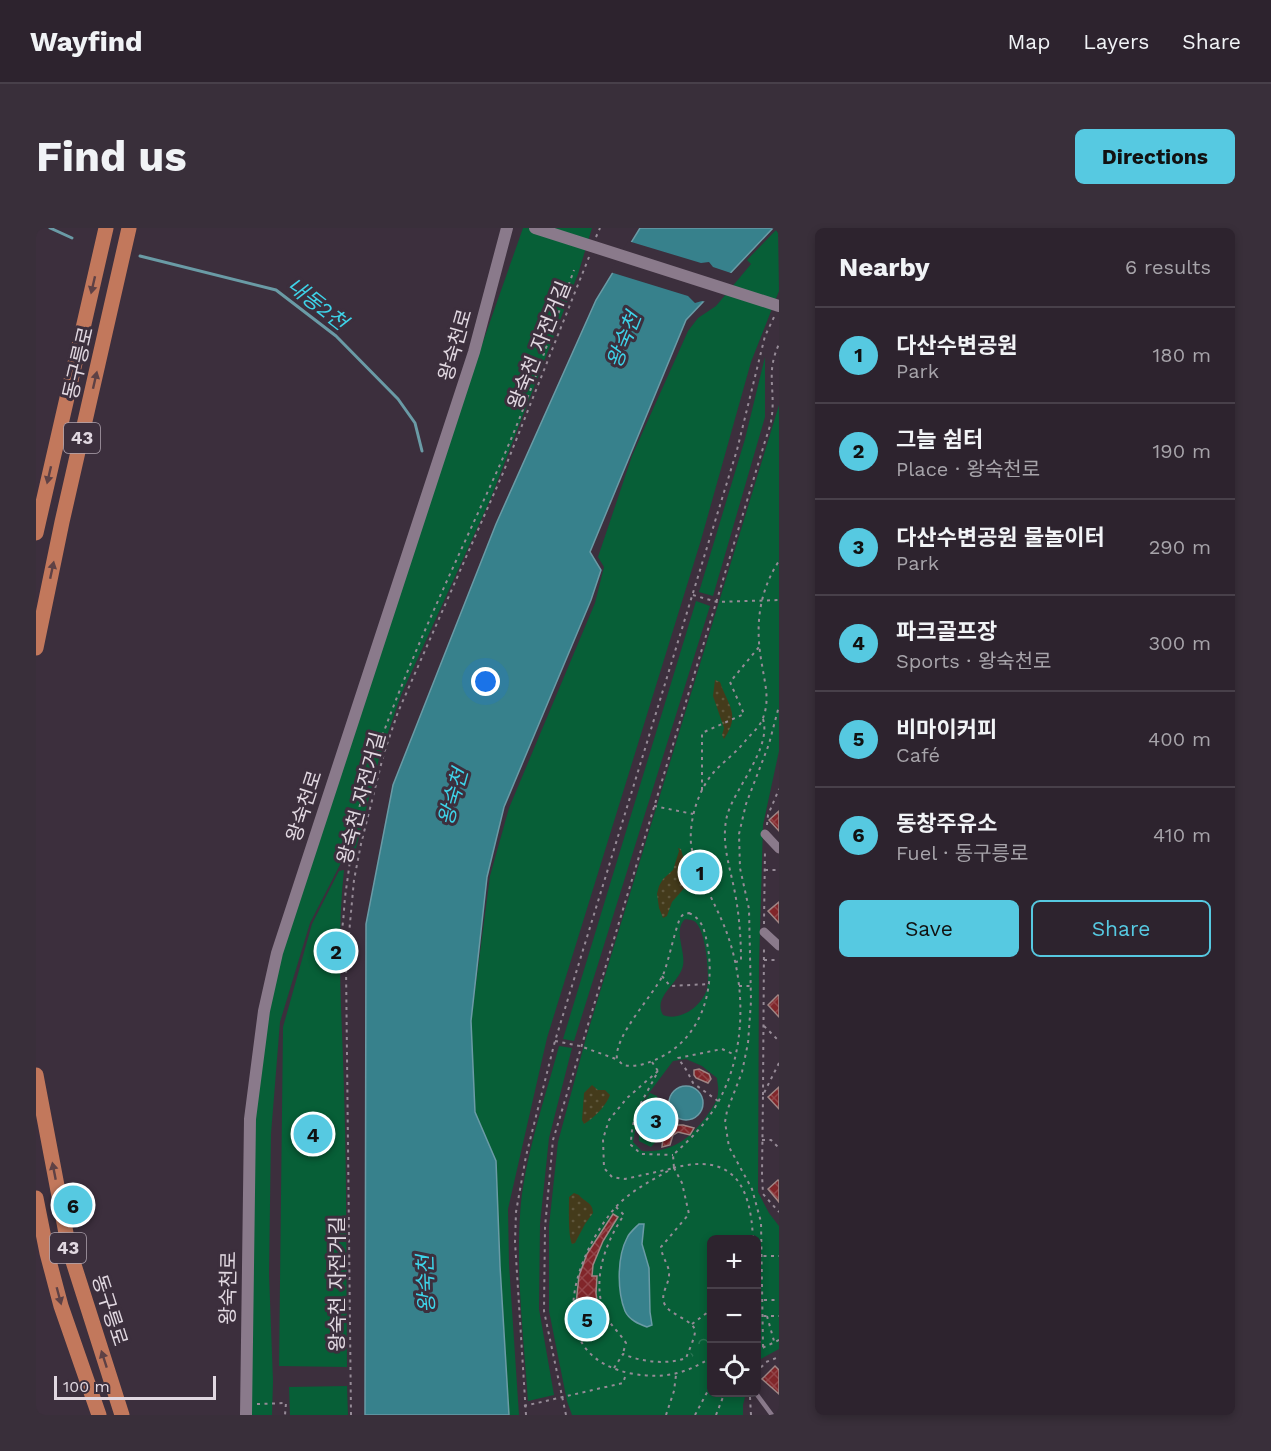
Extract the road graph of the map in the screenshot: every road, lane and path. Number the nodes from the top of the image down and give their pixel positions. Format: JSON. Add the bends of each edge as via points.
{"nodes":[{"id":1,"x":106,"y":228,"type":"edge"},
{"id":2,"x":129,"y":228,"type":"edge"},
{"id":3,"x":507,"y":228,"type":"edge"},
{"id":4,"x":535,"y":228,"type":"edge"},
{"id":5,"x":600,"y":228,"type":"edge"},
{"id":6,"x":593,"y":245,"type":"dead end"},
{"id":7,"x":590,"y":254,"type":"dead end"},
{"id":8,"x":574,"y":270,"type":"dead end"},
{"id":9,"x":778,"y":308,"type":"edge"},
{"id":10,"x":779,"y":344,"type":"edge"},
{"id":11,"x":36,"y":532,"type":"edge"},
{"id":12,"x":779,"y":561,"type":"edge"},
{"id":13,"x":693,"y":595,"type":"junction"},
{"id":14,"x":761,"y":600,"type":"junction"},
{"id":15,"x":779,"y":600,"type":"edge"},
{"id":16,"x":717,"y":602,"type":"junction"},
{"id":17,"x":759,"y":647,"type":"junction"},
{"id":18,"x":36,"y":648,"type":"edge"},
{"id":19,"x":779,"y":705,"type":"edge"},
{"id":20,"x":763,"y":718,"type":"junction"},
{"id":21,"x":702,"y":790,"type":"junction"},
{"id":22,"x":654,"y":806,"type":"junction"},
{"id":23,"x":693,"y":814,"type":"junction"},
{"id":24,"x":765,"y":834,"type":"dead end"},
{"id":25,"x":779,"y":849,"type":"edge"},
{"id":26,"x":779,"y":870,"type":"edge"},
{"id":27,"x":764,"y":932,"type":"junction"},
{"id":28,"x":779,"y":946,"type":"edge"},
{"id":29,"x":336,"y":947,"type":"dead end"},
{"id":30,"x":764,"y":960,"type":"junction"},
{"id":31,"x":779,"y":960,"type":"edge"},
{"id":32,"x":735,"y":963,"type":"junction"},
{"id":33,"x":662,"y":976,"type":"junction"},
{"id":34,"x":710,"y":984,"type":"junction"},
{"id":35,"x":739,"y":986,"type":"junction"},
{"id":36,"x":751,"y":987,"type":"junction"},
{"id":37,"x":763,"y":1024,"type":"junction"},
{"id":38,"x":555,"y":1041,"type":"junction"},
{"id":39,"x":779,"y":1041,"type":"edge"},
{"id":40,"x":580,"y":1046,"type":"junction"},
{"id":41,"x":672,"y":1051,"type":"junction"},
{"id":42,"x":736,"y":1055,"type":"junction"},
{"id":43,"x":678,"y":1058,"type":"junction"},
{"id":44,"x":617,"y":1059,"type":"junction"},
{"id":45,"x":652,"y":1062,"type":"junction"},
{"id":46,"x":779,"y":1063,"type":"edge"},
{"id":47,"x":658,"y":1071,"type":"junction"},
{"id":48,"x":36,"y":1075,"type":"edge"},
{"id":49,"x":763,"y":1095,"type":"junction"},
{"id":50,"x":718,"y":1101,"type":"junction"},
{"id":51,"x":762,"y":1140,"type":"junction"},
{"id":52,"x":779,"y":1148,"type":"edge"},
{"id":53,"x":673,"y":1155,"type":"junction"},
{"id":54,"x":674,"y":1168,"type":"junction"},
{"id":55,"x":36,"y":1198,"type":"edge"},
{"id":56,"x":616,"y":1207,"type":"junction"},
{"id":57,"x":779,"y":1212,"type":"edge"},
{"id":58,"x":753,"y":1235,"type":"edge"},
{"id":59,"x":762,"y":1256,"type":"junction"},
{"id":60,"x":779,"y":1256,"type":"edge"},
{"id":61,"x":763,"y":1300,"type":"junction"},
{"id":62,"x":779,"y":1300,"type":"edge"},
{"id":63,"x":707,"y":1313,"type":"edge"},
{"id":64,"x":761,"y":1316,"type":"edge"},
{"id":65,"x":765,"y":1316,"type":"junction"},
{"id":66,"x":779,"y":1316,"type":"edge"},
{"id":67,"x":692,"y":1324,"type":"junction"},
{"id":68,"x":779,"y":1340,"type":"edge"},
{"id":69,"x":774,"y":1341,"type":"junction"},
{"id":70,"x":763,"y":1347,"type":"joint"},
{"id":71,"x":623,"y":1354,"type":"junction"},
{"id":72,"x":779,"y":1358,"type":"edge"},
{"id":73,"x":707,"y":1359,"type":"edge"},
{"id":74,"x":614,"y":1368,"type":"junction"},
{"id":75,"x":761,"y":1368,"type":"edge"},
{"id":76,"x":626,"y":1373,"type":"junction"},
{"id":77,"x":676,"y":1375,"type":"junction"},
{"id":78,"x":707,"y":1391,"type":"edge"},
{"id":79,"x":723,"y":1397,"type":"edge"},
{"id":80,"x":750,"y":1397,"type":"edge"},
{"id":81,"x":759,"y":1397,"type":"edge"},
{"id":82,"x":561,"y":1399,"type":"junction"},
{"id":83,"x":269,"y":1404,"type":"dead end"},
{"id":84,"x":525,"y":1406,"type":"junction"},
{"id":85,"x":99,"y":1415,"type":"edge"},
{"id":86,"x":122,"y":1415,"type":"edge"},
{"id":87,"x":246,"y":1415,"type":"edge"},
{"id":88,"x":285,"y":1415,"type":"edge"},
{"id":89,"x":351,"y":1415,"type":"edge"},
{"id":90,"x":526,"y":1415,"type":"edge"},
{"id":91,"x":566,"y":1415,"type":"edge"},
{"id":92,"x":666,"y":1415,"type":"edge"},
{"id":93,"x":695,"y":1415,"type":"edge"},
{"id":94,"x":716,"y":1415,"type":"edge"},
{"id":95,"x":751,"y":1415,"type":"edge"},
{"id":96,"x":772,"y":1415,"type":"edge"}],
"edges":[{"from":1,"to":11,"type":"main road","name":"동구릉로","number":"43","one_way":true},
{"from":18,"to":2,"type":"main road","name":"동구릉로","number":"43","one_way":true},
{"from":3,"to":87,"type":"street","name":"왕숙천로","via":[[474,352],[277,953],[264,1011],[250,1119]]},
{"from":4,"to":9,"type":"street"},
{"from":5,"to":6,"type":"path"},
{"from":7,"to":89,"type":"path","name":"왕숙천 자전거길","via":[[503,473],[399,712],[384,753],[361,844],[346,966]]},
{"from":8,"to":29,"type":"path","via":[[499,467],[388,720],[360,808],[342,938]]},
{"from":9,"to":13,"type":"path","via":[[765,336],[737,450]]},
{"from":10,"to":16,"type":"path","via":[[772,357],[772,415]]},
{"from":12,"to":14,"type":"path"},
{"from":13,"to":16,"type":"path"},
{"from":13,"to":38,"type":"path"},
{"from":14,"to":15,"type":"path"},
{"from":14,"to":16,"type":"path"},
{"from":14,"to":17,"type":"path"},
{"from":16,"to":22,"type":"path"},
{"from":17,"to":20,"type":"path","via":[[767,687]]},
{"from":17,"to":21,"type":"path","via":[[730,682],[744,714],[702,733]]},
{"from":19,"to":36,"type":"path","via":[[740,834],[740,868],[749,909]]},
{"from":20,"to":21,"type":"path"},
{"from":20,"to":32,"type":"path","via":[[760,746],[729,810],[726,826],[741,945],[741,961]]},
{"from":21,"to":23,"type":"path"},
{"from":22,"to":23,"type":"path"},
{"from":22,"to":40,"type":"path"},
{"from":23,"to":32,"type":"path","via":[[691,843],[696,862],[726,930]]},
{"from":24,"to":25,"type":"street"},
{"from":26,"to":27,"type":"path","via":[[765,870]]},
{"from":27,"to":28,"type":"street"},
{"from":27,"to":30,"type":"path"},
{"from":30,"to":31,"type":"path"},
{"from":30,"to":37,"type":"path"},
{"from":32,"to":35,"type":"path"},
{"from":33,"to":34,"type":"path","via":[[670,987]]},
{"from":33,"to":34,"type":"path","via":[[678,921],[689,913],[702,923]]},
{"from":33,"to":44,"type":"path","via":[[619,1045]]},
{"from":34,"to":41,"type":"path","via":[[698,1020]]},
{"from":35,"to":36,"type":"path"},
{"from":35,"to":42,"type":"path","via":[[741,1019]]},
{"from":36,"to":59,"type":"path","via":[[748,1043],[727,1111],[726,1132],[732,1154],[758,1206]]},
{"from":37,"to":39,"type":"path"},
{"from":37,"to":49,"type":"path"},
{"from":38,"to":40,"type":"path"},
{"from":38,"to":84,"type":"path","via":[[516,1212]]},
{"from":40,"to":44,"type":"path"},
{"from":40,"to":82,"type":"path","via":[[553,1140],[545,1227],[544,1311]]},
{"from":41,"to":43,"type":"path"},
{"from":41,"to":45,"type":"path"},
{"from":42,"to":43,"type":"path","via":[[722,1049]]},
{"from":42,"to":50,"type":"path"},
{"from":43,"to":50,"type":"path","via":[[693,1083]]},
{"from":44,"to":45,"type":"path","via":[[629,1066]]},
{"from":45,"to":47,"type":"path"},
{"from":46,"to":49,"type":"path"},
{"from":47,"to":53,"type":"path","via":[[637,1108],[631,1145],[641,1154]]},
{"from":47,"to":54,"type":"path","via":[[609,1120],[603,1139],[604,1168],[617,1179]]},
{"from":86,"to":48,"type":"main road","name":"동구릉로","number":"43","one_way":true,"via":[[69,1249]]},
{"from":49,"to":51,"type":"path"},
{"from":50,"to":53,"type":"path"},
{"from":51,"to":52,"type":"path","via":[[771,1140]]},
{"from":51,"to":57,"type":"path","via":[[763,1194]]},
{"from":53,"to":54,"type":"path"},
{"from":54,"to":56,"type":"path","via":[[642,1185]]},
{"from":54,"to":58,"type":"path","via":[[703,1163],[730,1172],[748,1202]]},
{"from":54,"to":67,"type":"path","via":[[689,1214],[661,1247],[670,1276],[663,1298],[671,1312]]},
{"from":55,"to":85,"type":"main road","number":"43","one_way":true,"via":[[61,1306]]},
{"from":56,"to":71,"type":"path","via":[[624,1215],[601,1264],[600,1289],[605,1313],[626,1343]]},
{"from":56,"to":74,"type":"path","via":[[585,1253],[573,1305],[585,1346],[598,1361]]},
{"from":59,"to":60,"type":"path"},
{"from":59,"to":61,"type":"path"},
{"from":61,"to":62,"type":"path"},
{"from":61,"to":65,"type":"path"},
{"from":63,"to":67,"type":"path"},
{"from":64,"to":65,"type":"path"},
{"from":65,"to":66,"type":"path"},
{"from":65,"to":69,"type":"path"},
{"from":65,"to":70,"type":"path"},
{"from":67,"to":71,"type":"path","via":[[695,1332],[686,1358],[674,1362],[642,1360]]},
{"from":68,"to":69,"type":"path"},
{"from":69,"to":70,"type":"path"},
{"from":71,"to":74,"type":"path"},
{"from":72,"to":75,"type":"path"},
{"from":73,"to":77,"type":"path"},
{"from":74,"to":76,"type":"path"},
{"from":76,"to":77,"type":"path"},
{"from":76,"to":82,"type":"path","via":[[623,1383]]},
{"from":77,"to":92,"type":"path"},
{"from":78,"to":93,"type":"path"},
{"from":79,"to":94,"type":"path"},
{"from":80,"to":95,"type":"path"},
{"from":81,"to":96,"type":"lane"},
{"from":82,"to":84,"type":"path"},
{"from":82,"to":91,"type":"path"},
{"from":83,"to":88,"type":"path","via":[[286,1403]]},
{"from":84,"to":90,"type":"path"}]}
